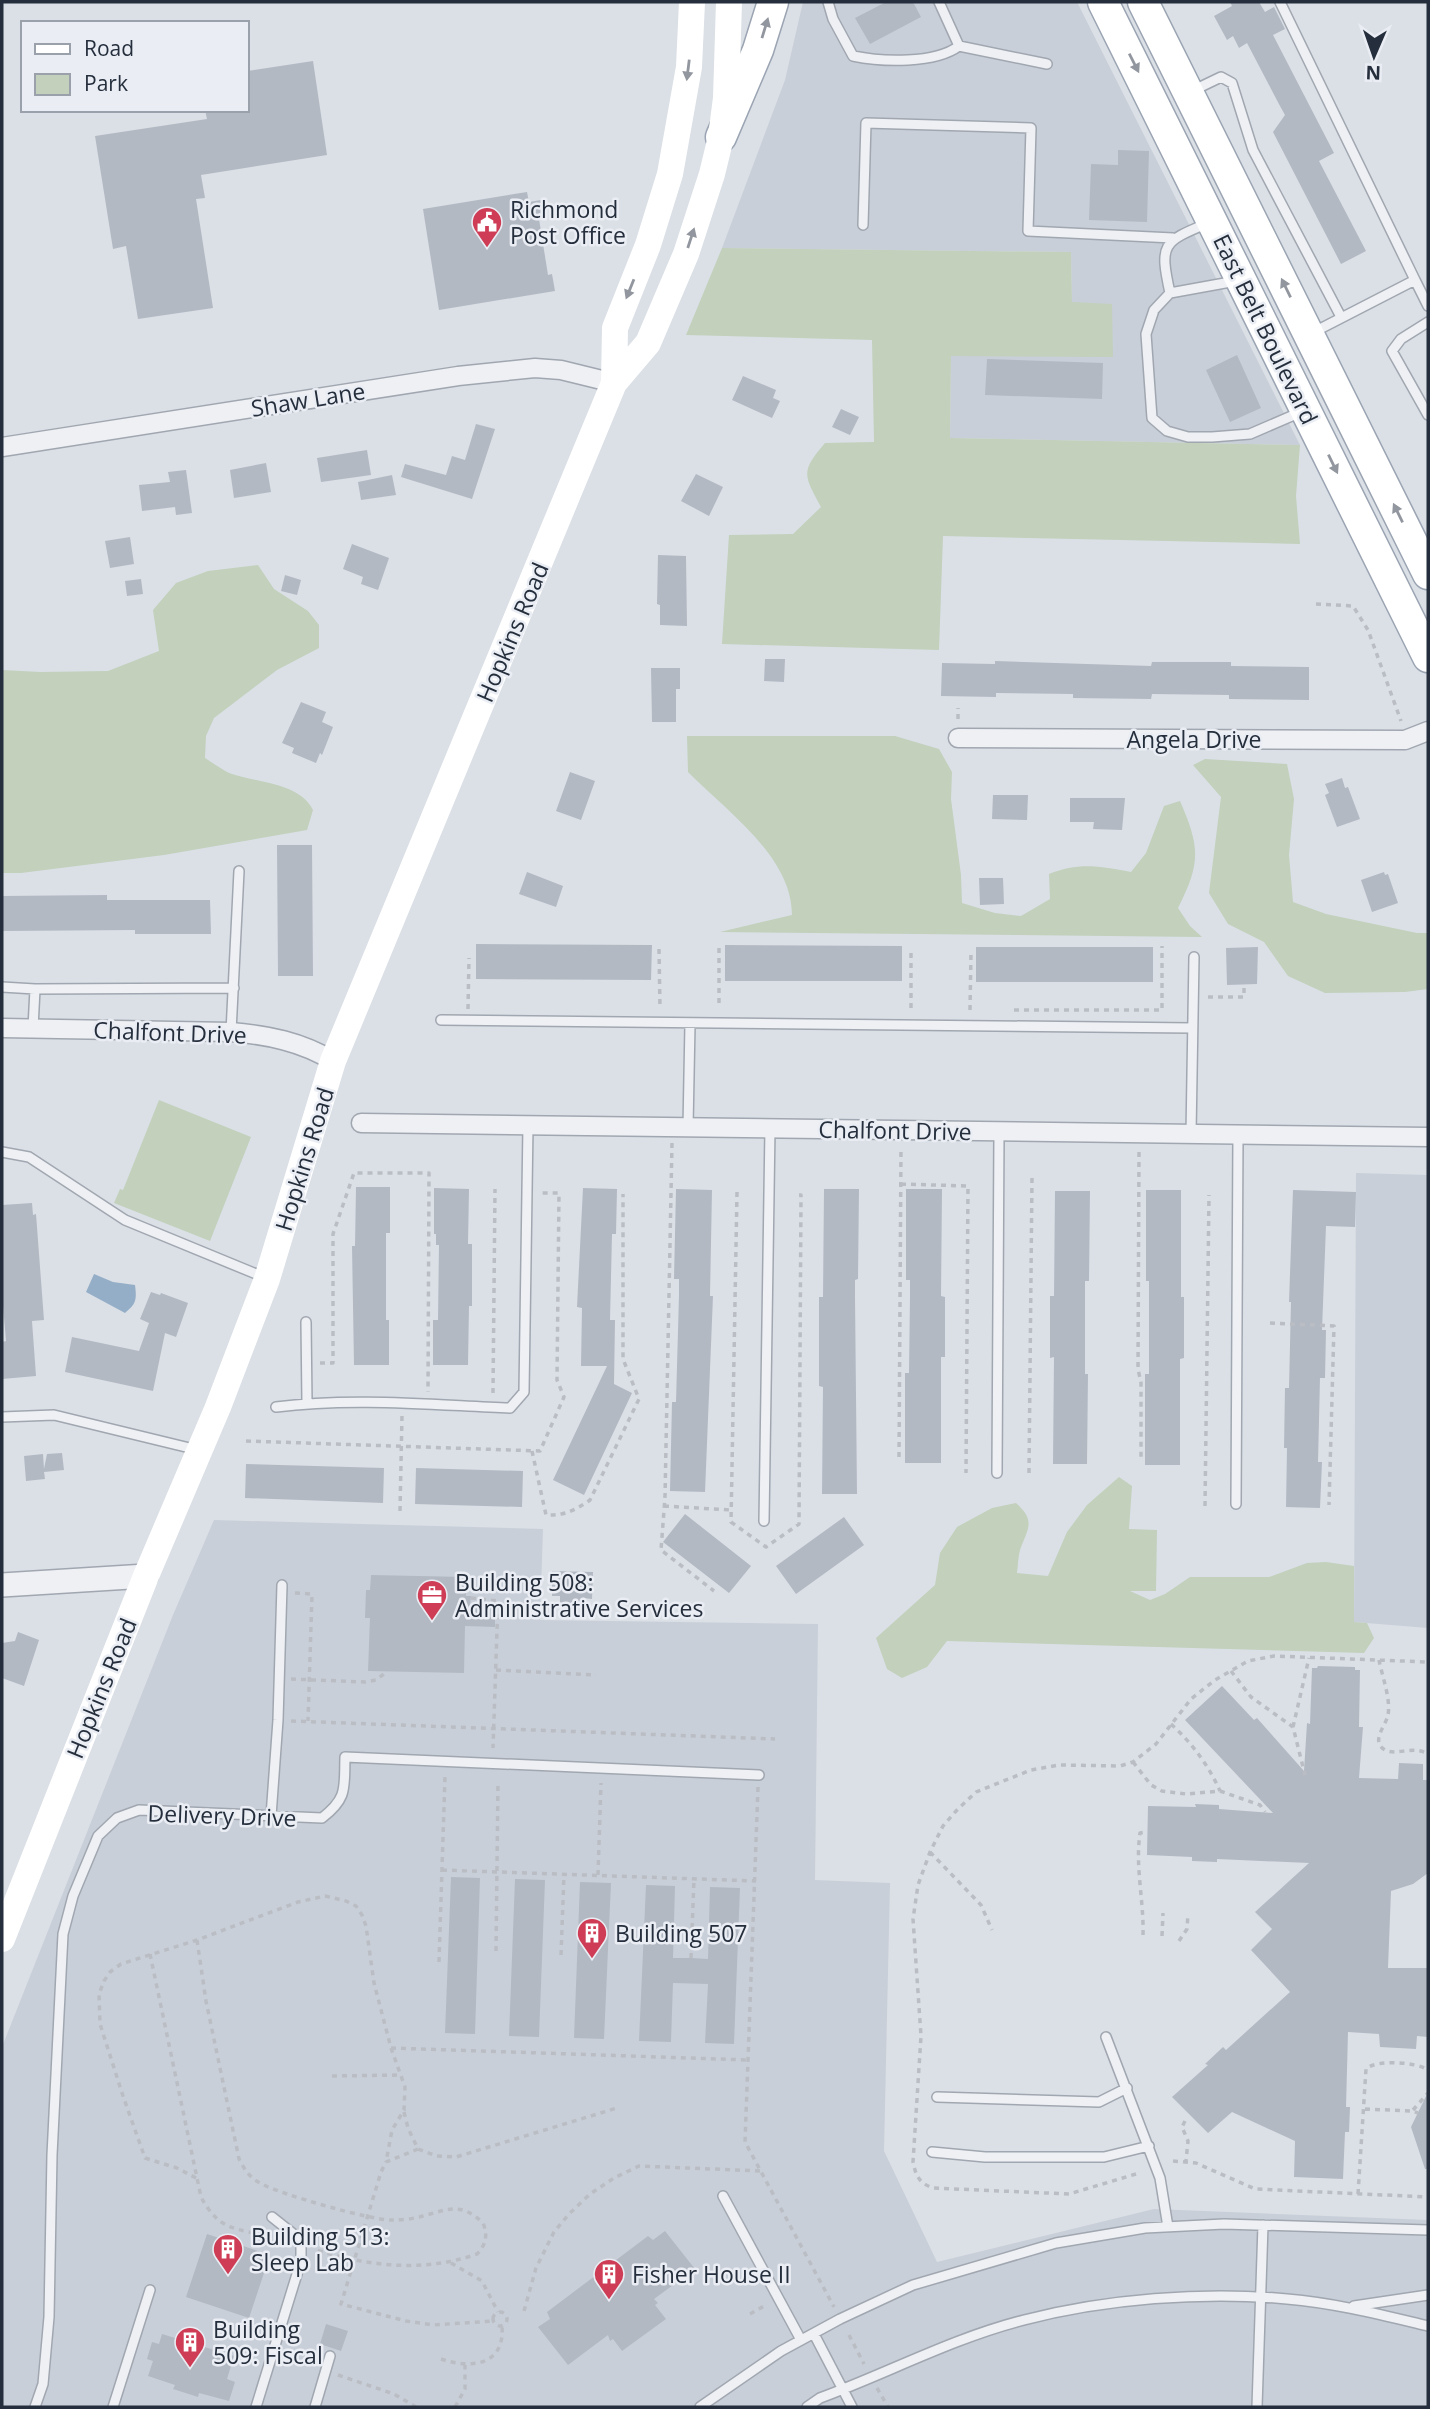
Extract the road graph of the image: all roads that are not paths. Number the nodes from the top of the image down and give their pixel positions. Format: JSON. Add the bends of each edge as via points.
{"nodes":[{"id":1,"x":692,"y":2,"type":"edge"},
{"id":2,"x":729,"y":2,"type":"edge"},
{"id":3,"x":773,"y":2,"type":"edge"},
{"id":4,"x":828,"y":2,"type":"edge"},
{"id":5,"x":939,"y":2,"type":"edge"},
{"id":6,"x":1103,"y":2,"type":"edge"},
{"id":7,"x":1143,"y":2,"type":"edge"},
{"id":8,"x":1280,"y":2,"type":"edge"},
{"id":9,"x":959,"y":46,"type":"junction"},
{"id":10,"x":1047,"y":64,"type":"dead end"},
{"id":11,"x":1189,"y":93,"type":"junction"},
{"id":12,"x":721,"y":137,"type":"junction"},
{"id":13,"x":1213,"y":221,"type":"junction"},
{"id":14,"x":863,"y":225,"type":"dead end"},
{"id":15,"x":1173,"y":238,"type":"junction"},
{"id":16,"x":1242,"y":279,"type":"junction"},
{"id":17,"x":1415,"y":280,"type":"junction"},
{"id":18,"x":1170,"y":293,"type":"junction"},
{"id":19,"x":1428,"y":306,"type":"edge"},
{"id":20,"x":1341,"y":317,"type":"junction"},
{"id":21,"x":1428,"y":323,"type":"edge"},
{"id":22,"x":1309,"y":334,"type":"junction"},
{"id":23,"x":614,"y":383,"type":"junction"},
{"id":24,"x":1306,"y":410,"type":"junction"},
{"id":25,"x":1428,"y":415,"type":"edge"},
{"id":26,"x":2,"y":447,"type":"edge"},
{"id":27,"x":1428,"y":575,"type":"edge"},
{"id":28,"x":1428,"y":657,"type":"edge"},
{"id":29,"x":1428,"y":731,"type":"edge"},
{"id":30,"x":958,"y":738,"type":"dead end"},
{"id":31,"x":239,"y":871,"type":"dead end"},
{"id":32,"x":1194,"y":957,"type":"dead end"},
{"id":33,"x":2,"y":987,"type":"edge"},
{"id":34,"x":234,"y":988,"type":"junction"},
{"id":35,"x":35,"y":989,"type":"junction"},
{"id":36,"x":441,"y":1020,"type":"dead end"},
{"id":37,"x":690,"y":1024,"type":"junction"},
{"id":38,"x":2,"y":1028,"type":"edge"},
{"id":39,"x":33,"y":1028,"type":"junction"},
{"id":40,"x":1192,"y":1028,"type":"junction"},
{"id":41,"x":232,"y":1032,"type":"junction"},
{"id":42,"x":333,"y":1061,"type":"junction"},
{"id":43,"x":361,"y":1123,"type":"dead end"},
{"id":44,"x":528,"y":1125,"type":"junction"},
{"id":45,"x":688,"y":1128,"type":"junction"},
{"id":46,"x":770,"y":1128,"type":"junction"},
{"id":47,"x":999,"y":1133,"type":"junction"},
{"id":48,"x":1191,"y":1134,"type":"junction"},
{"id":49,"x":1238,"y":1134,"type":"junction"},
{"id":50,"x":1428,"y":1137,"type":"edge"},
{"id":51,"x":2,"y":1152,"type":"edge"},
{"id":52,"x":267,"y":1279,"type":"junction"},
{"id":53,"x":306,"y":1322,"type":"dead end"},
{"id":54,"x":307,"y":1403,"type":"junction"},
{"id":55,"x":276,"y":1407,"type":"dead end"},
{"id":56,"x":2,"y":1417,"type":"edge"},
{"id":57,"x":200,"y":1451,"type":"junction"},
{"id":58,"x":997,"y":1473,"type":"dead end"},
{"id":59,"x":1236,"y":1504,"type":"dead end"},
{"id":60,"x":764,"y":1521,"type":"dead end"},
{"id":61,"x":146,"y":1576,"type":"junction"},
{"id":62,"x":2,"y":1585,"type":"edge"},
{"id":63,"x":282,"y":1586,"type":"dead end"},
{"id":64,"x":759,"y":1775,"type":"road end"},
{"id":65,"x":271,"y":1816,"type":"junction"},
{"id":66,"x":2,"y":1939,"type":"edge"},
{"id":67,"x":1106,"y":2037,"type":"dead end"},
{"id":68,"x":1126,"y":2088,"type":"junction"},
{"id":69,"x":937,"y":2097,"type":"dead end"},
{"id":70,"x":1149,"y":2146,"type":"junction"},
{"id":71,"x":932,"y":2152,"type":"dead end"},
{"id":72,"x":723,"y":2196,"type":"dead end"},
{"id":73,"x":272,"y":2217,"type":"dead end"},
{"id":74,"x":1264,"y":2225,"type":"junction"},
{"id":75,"x":1168,"y":2227,"type":"junction"},
{"id":76,"x":1428,"y":2230,"type":"edge"},
{"id":77,"x":149,"y":2290,"type":"dead end"},
{"id":78,"x":1428,"y":2295,"type":"edge"},
{"id":79,"x":1261,"y":2298,"type":"junction"},
{"id":80,"x":1346,"y":2307,"type":"junction"},
{"id":81,"x":1428,"y":2326,"type":"edge"},
{"id":82,"x":814,"y":2334,"type":"junction"},
{"id":83,"x":802,"y":2340,"type":"junction"},
{"id":84,"x":330,"y":2356,"type":"dead end"},
{"id":85,"x":843,"y":2390,"type":"junction"},
{"id":86,"x":35,"y":2407,"type":"edge"},
{"id":87,"x":113,"y":2407,"type":"edge"},
{"id":88,"x":256,"y":2407,"type":"edge"},
{"id":89,"x":315,"y":2407,"type":"edge"},
{"id":90,"x":700,"y":2407,"type":"edge"},
{"id":91,"x":807,"y":2407,"type":"edge"},
{"id":92,"x":852,"y":2407,"type":"edge"},
{"id":93,"x":1258,"y":2407,"type":"edge"}],
"edges":[{"from":1,"to":23,"type":"main road","name":"Hopkins Road","one_way":true,"via":[[690,67],[670,174],[615,328]]},
{"from":2,"to":12,"type":"main road","name":"Hopkins Road"},
{"from":12,"to":3,"type":"main road","one_way":true},
{"from":4,"to":9,"type":"lane","via":[[853,56],[875,61],[937,56]]},
{"from":5,"to":9,"type":"lane"},
{"from":6,"to":13,"type":"main road","name":"East Belt Boulevard","one_way":true},
{"from":7,"to":11,"type":"main road","name":"East Belt Boulevard"},
{"from":8,"to":17,"type":"lane"},
{"from":9,"to":10,"type":"lane"},
{"from":11,"to":20,"type":"lane","via":[[1221,77],[1232,83],[1253,150]]},
{"from":22,"to":11,"type":"main road","name":"East Belt Boulevard","one_way":true},
{"from":23,"to":12,"type":"main road","name":"Hopkins Road","one_way":true,"via":[[648,343],[686,254]]},
{"from":13,"to":15,"type":"lane"},
{"from":13,"to":16,"type":"main road","name":"East Belt Boulevard"},
{"from":14,"to":15,"type":"lane","via":[[866,123],[1031,128],[1028,230]]},
{"from":15,"to":18,"type":"lane","via":[[1164,265]]},
{"from":16,"to":18,"type":"lane"},
{"from":16,"to":24,"type":"main road","name":"East Belt Boulevard"},
{"from":17,"to":19,"type":"lane"},
{"from":17,"to":20,"type":"lane"},
{"from":18,"to":24,"type":"lane","via":[[1154,310],[1146,334],[1152,418],[1167,431],[1212,438],[1250,434]]},
{"from":20,"to":22,"type":"lane"},
{"from":21,"to":25,"type":"lane","via":[[1401,339],[1392,351]]},
{"from":27,"to":22,"type":"main road","name":"East Belt Boulevard","one_way":true},
{"from":23,"to":26,"type":"street","name":"Shaw Lane","via":[[535,368],[458,376]]},
{"from":23,"to":42,"type":"main road","name":"Hopkins Road"},
{"from":24,"to":28,"type":"main road","name":"East Belt Boulevard","one_way":true},
{"from":29,"to":30,"type":"street","name":"Angela Drive","via":[[1405,740]]},
{"from":31,"to":34,"type":"lane"},
{"from":32,"to":40,"type":"lane"},
{"from":33,"to":35,"type":"lane"},
{"from":34,"to":35,"type":"lane"},
{"from":34,"to":41,"type":"lane"},
{"from":35,"to":39,"type":"lane"},
{"from":36,"to":37,"type":"lane"},
{"from":37,"to":40,"type":"lane"},
{"from":37,"to":45,"type":"lane"},
{"from":38,"to":39,"type":"street","name":"Chalfont Drive"},
{"from":39,"to":41,"type":"street","name":"Chalfont Drive"},
{"from":40,"to":48,"type":"lane"},
{"from":41,"to":42,"type":"street","name":"Chalfont Drive","via":[[267,1035],[314,1049]]},
{"from":42,"to":52,"type":"main road","name":"Hopkins Road"},
{"from":43,"to":44,"type":"street","name":"Chalfont Drive"},
{"from":44,"to":45,"type":"street","name":"Chalfont Drive"},
{"from":44,"to":54,"type":"lane","via":[[524,1392],[510,1408]]},
{"from":45,"to":46,"type":"street","name":"Chalfont Drive"},
{"from":46,"to":47,"type":"street","name":"Chalfont Drive"},
{"from":46,"to":60,"type":"lane"},
{"from":47,"to":48,"type":"street","name":"Chalfont Drive"},
{"from":47,"to":58,"type":"lane"},
{"from":48,"to":49,"type":"street","name":"Chalfont Drive"},
{"from":49,"to":50,"type":"street","name":"Chalfont Drive"},
{"from":49,"to":59,"type":"lane"},
{"from":51,"to":52,"type":"lane","via":[[29,1157],[125,1220]]},
{"from":52,"to":57,"type":"main road","name":"Hopkins Road"},
{"from":53,"to":54,"type":"lane"},
{"from":54,"to":55,"type":"lane"},
{"from":56,"to":57,"type":"lane","via":[[54,1415]]},
{"from":57,"to":61,"type":"main road","name":"Hopkins Road"},
{"from":61,"to":62,"type":"street"},
{"from":61,"to":66,"type":"main road","name":"Hopkins Road"},
{"from":63,"to":65,"type":"lane"},
{"from":64,"to":65,"type":"lane","name":"Delivery Drive","via":[[345,1757],[339,1805],[322,1818]]},
{"from":65,"to":86,"type":"lane","name":"Delivery Drive","via":[[139,1810],[117,1818],[98,1836],[74,1896],[63,1934],[49,2317],[43,2384]]},
{"from":67,"to":68,"type":"lane"},
{"from":68,"to":69,"type":"lane","via":[[1099,2102]]},
{"from":68,"to":70,"type":"lane"},
{"from":70,"to":71,"type":"lane","via":[[1104,2157]]},
{"from":70,"to":75,"type":"lane"},
{"from":72,"to":83,"type":"lane"},
{"from":73,"to":88,"type":"lane","via":[[297,2235],[302,2246],[297,2277]]},
{"from":74,"to":75,"type":"lane"},
{"from":74,"to":76,"type":"lane"},
{"from":74,"to":79,"type":"lane"},
{"from":75,"to":82,"type":"lane","via":[[1056,2244],[914,2285]]},
{"from":77,"to":87,"type":"lane"},
{"from":78,"to":80,"type":"lane"},
{"from":79,"to":80,"type":"lane"},
{"from":79,"to":85,"type":"lane","via":[[1178,2297],[1104,2304],[1023,2320],[959,2341]]},
{"from":79,"to":93,"type":"lane"},
{"from":80,"to":81,"type":"lane"},
{"from":82,"to":83,"type":"lane"},
{"from":82,"to":85,"type":"lane"},
{"from":83,"to":90,"type":"lane"},
{"from":84,"to":89,"type":"lane"},
{"from":85,"to":91,"type":"lane"},
{"from":85,"to":92,"type":"lane"}]}
